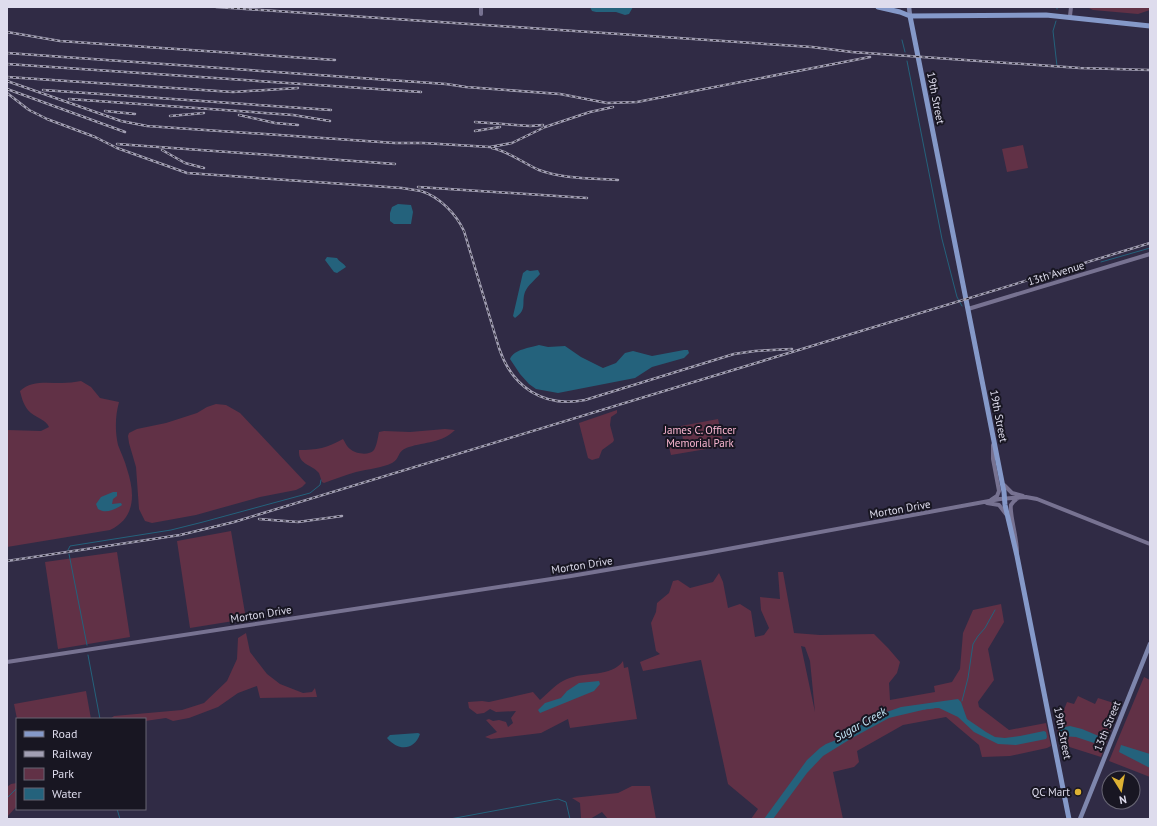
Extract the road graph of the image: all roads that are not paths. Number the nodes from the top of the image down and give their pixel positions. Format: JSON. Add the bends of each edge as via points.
{"nodes":[{"id":1,"x":481,"y":7,"type":"edge"},
{"id":2,"x":878,"y":7,"type":"edge"},
{"id":3,"x":895,"y":7,"type":"edge"},
{"id":4,"x":909,"y":7,"type":"edge"},
{"id":5,"x":1071,"y":7,"type":"edge"},
{"id":6,"x":886,"y":9,"type":"junction"},
{"id":7,"x":481,"y":14,"type":"dead end"},
{"id":8,"x":910,"y":16,"type":"junction"},
{"id":9,"x":1070,"y":16,"type":"junction"},
{"id":10,"x":1150,"y":26,"type":"edge"},
{"id":11,"x":1150,"y":254,"type":"edge"},
{"id":12,"x":968,"y":309,"type":"junction"},
{"id":13,"x":993,"y":439,"type":"junction"},
{"id":14,"x":1002,"y":482,"type":"junction"},
{"id":15,"x":1021,"y":498,"type":"junction"},
{"id":16,"x":1031,"y":498,"type":"junction"},
{"id":17,"x":1005,"y":499,"type":"junction"},
{"id":18,"x":986,"y":502,"type":"junction"},
{"id":19,"x":1008,"y":517,"type":"junction"},
{"id":20,"x":1150,"y":544,"type":"edge"},
{"id":21,"x":1017,"y":556,"type":"junction"},
{"id":22,"x":1150,"y":644,"type":"edge"},
{"id":23,"x":7,"y":662,"type":"edge"},
{"id":24,"x":1081,"y":817,"type":"edge"},
{"id":25,"x":1069,"y":819,"type":"edge"},
{"id":26,"x":1076,"y":819,"type":"edge"}],
"edges":[{"from":1,"to":7,"type":"street"},
{"from":2,"to":6,"type":"main road"},
{"from":3,"to":6,"type":"main road"},
{"from":4,"to":8,"type":"main road"},
{"from":5,"to":9,"type":"street"},
{"from":6,"to":8,"type":"main road"},
{"from":8,"to":9,"type":"main road"},
{"from":8,"to":12,"type":"main road","name":"19th Street"},
{"from":9,"to":10,"type":"main road"},
{"from":11,"to":12,"type":"street","name":"13th Avenue"},
{"from":12,"to":13,"type":"main road","name":"19th Street"},
{"from":13,"to":14,"type":"main road","name":"19th Street"},
{"from":13,"to":18,"type":"street","via":[[993,459],[999,491],[997,496]]},
{"from":14,"to":16,"type":"street","via":[[1012,493]]},
{"from":14,"to":17,"type":"main road","name":"19th Street"},
{"from":15,"to":16,"type":"street","name":"Morton Drive"},
{"from":15,"to":17,"type":"street","name":"Morton Drive"},
{"from":15,"to":21,"type":"street","via":[[1014,501],[1011,507],[1018,546]]},
{"from":16,"to":20,"type":"street","name":"Morton Drive"},
{"from":17,"to":18,"type":"street","name":"Morton Drive"},
{"from":17,"to":19,"type":"main road","name":"19th Street"},
{"from":18,"to":19,"type":"street","via":[[999,505]]},
{"from":18,"to":23,"type":"street","name":"Morton Drive","via":[[571,576]]},
{"from":19,"to":21,"type":"main road","name":"19th Street"},
{"from":21,"to":25,"type":"main road","name":"19th Street"},
{"from":22,"to":24,"type":"main road","name":"13th Street"},
{"from":24,"to":26,"type":"main road","name":"13th Street"}]}
